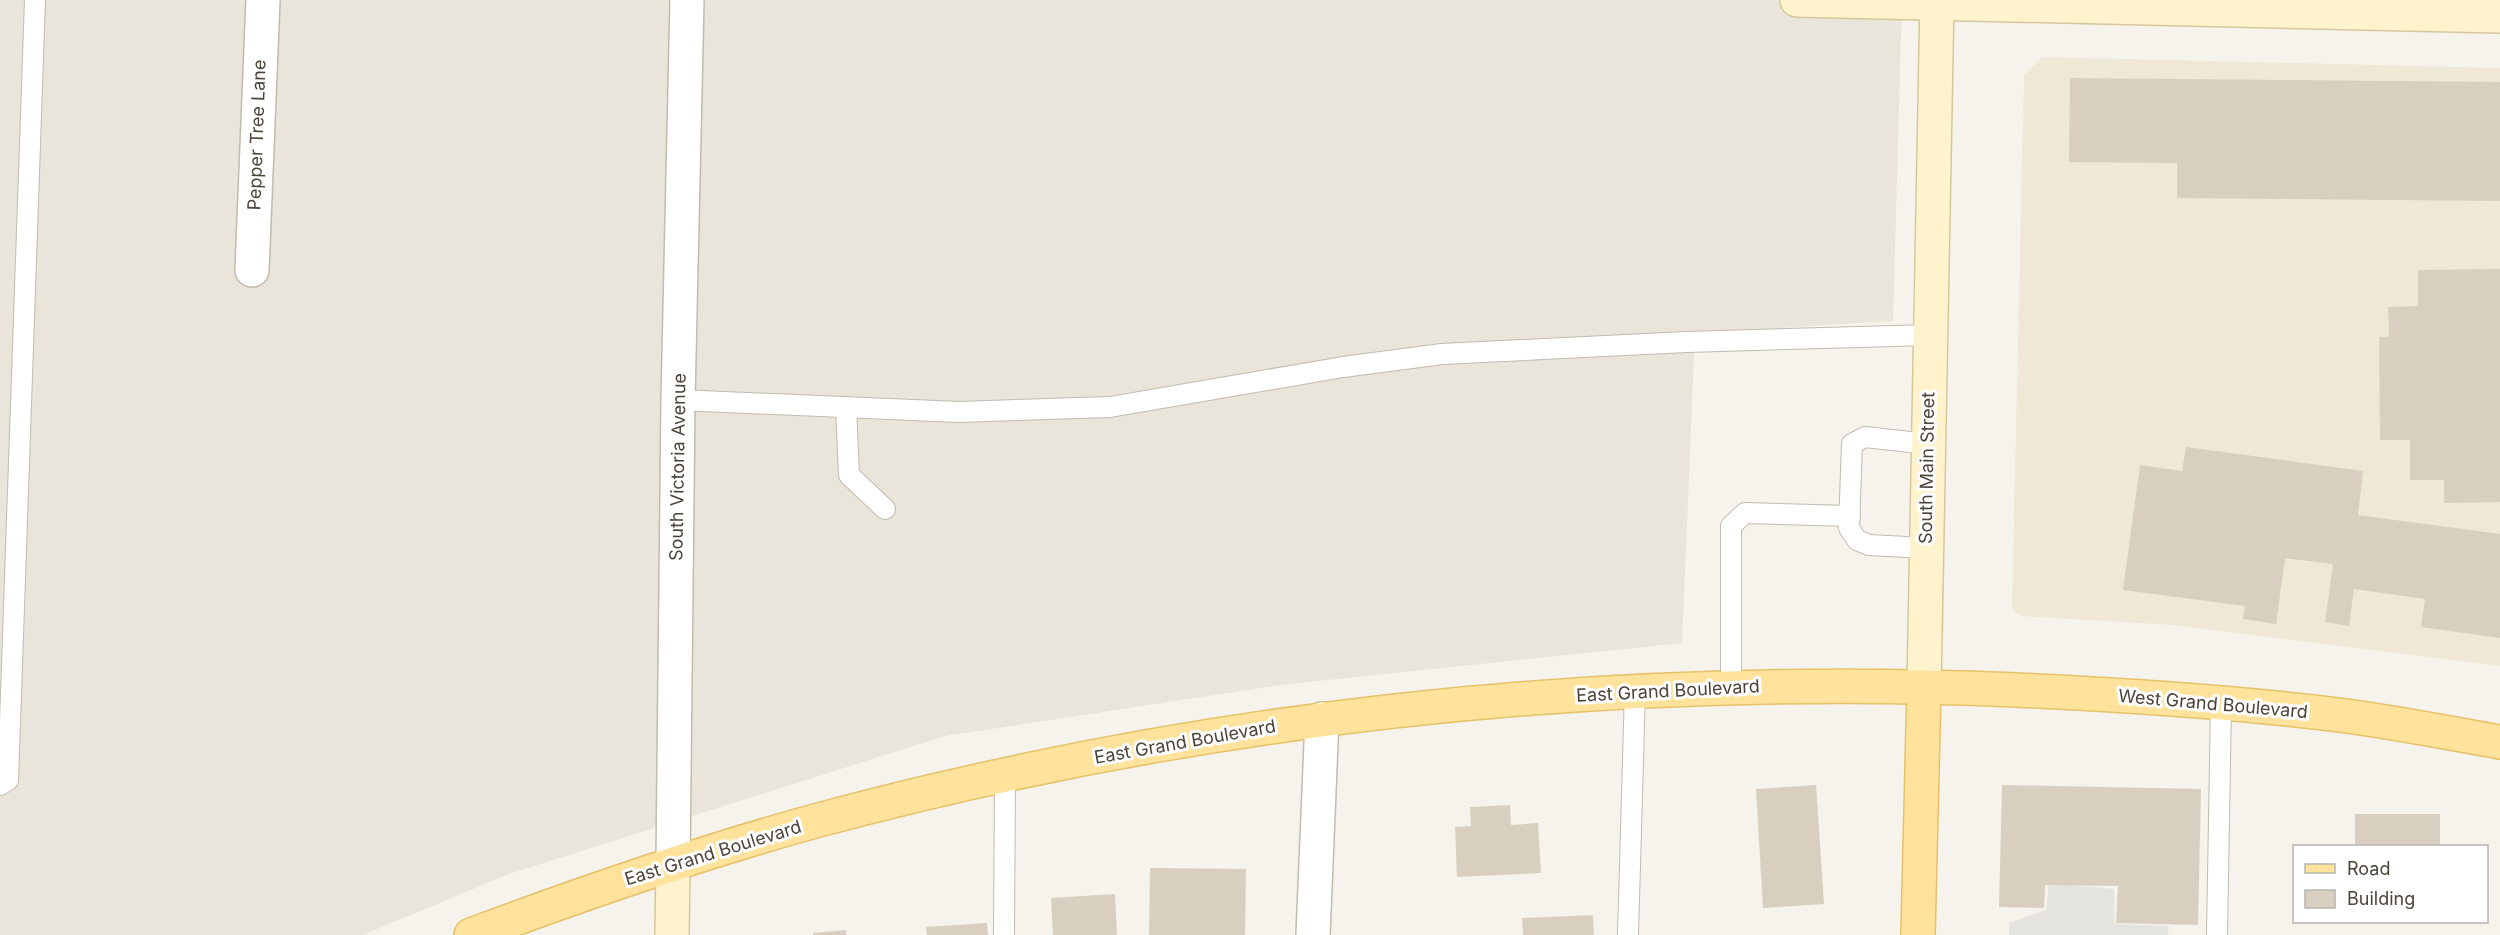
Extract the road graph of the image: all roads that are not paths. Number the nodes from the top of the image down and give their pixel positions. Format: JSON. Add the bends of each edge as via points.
{"nodes":[{"id":1,"x":35,"y":0,"type":"edge"},
{"id":2,"x":263,"y":0,"type":"edge"},
{"id":3,"x":687,"y":0,"type":"edge"},
{"id":4,"x":1797,"y":0,"type":"edge"},
{"id":5,"x":1937,"y":1,"type":"edge"},
{"id":6,"x":2287,"y":6,"type":"edge"},
{"id":7,"x":2500,"y":16,"type":"edge"},
{"id":8,"x":252,"y":270,"type":"dead end"},
{"id":9,"x":1930,"y":335,"type":"junction"},
{"id":10,"x":678,"y":400,"type":"junction"},
{"id":11,"x":846,"y":407,"type":"junction"},
{"id":12,"x":1928,"y":444,"type":"junction"},
{"id":13,"x":885,"y":509,"type":"dead end"},
{"id":14,"x":1850,"y":516,"type":"junction"},
{"id":15,"x":1926,"y":548,"type":"junction"},
{"id":16,"x":1731,"y":686,"type":"junction"},
{"id":17,"x":1924,"y":687,"type":"junction"},
{"id":18,"x":1635,"y":690,"type":"junction"},
{"id":19,"x":2221,"y":704,"type":"junction"},
{"id":20,"x":1322,"y":719,"type":"junction"},
{"id":21,"x":2500,"y":742,"type":"edge"},
{"id":22,"x":1005,"y":775,"type":"junction"},
{"id":23,"x":0,"y":785,"type":"edge"},
{"id":24,"x":673,"y":864,"type":"junction"},
{"id":25,"x":471,"y":935,"type":"edge"},
{"id":26,"x":672,"y":935,"type":"edge"},
{"id":27,"x":1004,"y":935,"type":"edge"},
{"id":28,"x":1313,"y":935,"type":"edge"},
{"id":29,"x":1628,"y":935,"type":"edge"},
{"id":30,"x":1918,"y":935,"type":"edge"},
{"id":31,"x":2217,"y":935,"type":"edge"}],
"edges":[{"from":1,"to":23,"type":"lane","via":[[8,780]]},
{"from":2,"to":8,"type":"street","name":"Pepper Tree Lane"},
{"from":3,"to":10,"type":"street","name":"South Victoria Avenue"},
{"from":4,"to":5,"type":"street"},
{"from":5,"to":6,"type":"street"},
{"from":5,"to":9,"type":"street","name":"South Main Street"},
{"from":6,"to":7,"type":"street"},
{"from":9,"to":11,"type":"lane","via":[[1442,354],[1110,407],[959,412]]},
{"from":9,"to":12,"type":"street","name":"South Main Street"},
{"from":10,"to":11,"type":"lane"},
{"from":10,"to":24,"type":"street","name":"South Victoria Avenue"},
{"from":11,"to":13,"type":"lane","via":[[849,475]]},
{"from":12,"to":14,"type":"lane","via":[[1865,438],[1852,444]]},
{"from":12,"to":15,"type":"street","name":"South Main Street"},
{"from":14,"to":15,"type":"lane","via":[[1849,528],[1857,540],[1869,545]]},
{"from":14,"to":16,"type":"lane","via":[[1745,513],[1731,526]]},
{"from":15,"to":17,"type":"street","name":"South Main Street"},
{"from":16,"to":17,"type":"main road","name":"East Grand Boulevard"},
{"from":16,"to":18,"type":"main road","name":"East Grand Boulevard"},
{"from":17,"to":19,"type":"main road","name":"West Grand Boulevard","via":[[2075,692]]},
{"from":17,"to":30,"type":"main road","name":"South Main Street"},
{"from":18,"to":20,"type":"main road","name":"East Grand Boulevard"},
{"from":18,"to":29,"type":"lane"},
{"from":19,"to":21,"type":"main road","name":"West Grand Boulevard","via":[[2346,716]]},
{"from":19,"to":31,"type":"lane"},
{"from":20,"to":22,"type":"main road","name":"East Grand Boulevard","via":[[1206,736]]},
{"from":20,"to":28,"type":"street"},
{"from":22,"to":24,"type":"main road","name":"East Grand Boulevard","via":[[819,820]]},
{"from":22,"to":27,"type":"lane"},
{"from":24,"to":25,"type":"main road","name":"East Grand Boulevard"},
{"from":24,"to":26,"type":"street","name":"South Victoria Avenue"}]}
